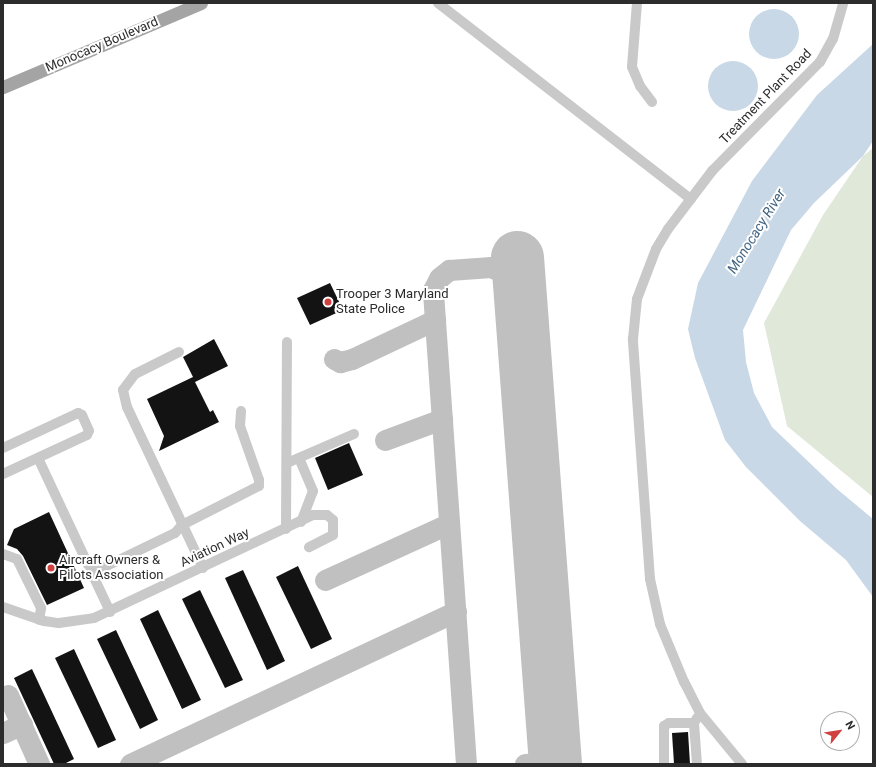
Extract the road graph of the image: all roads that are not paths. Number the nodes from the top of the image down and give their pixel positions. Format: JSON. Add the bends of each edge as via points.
{"nodes":[{"id":1,"x":200,"y":3,"type":"edge"},
{"id":2,"x":438,"y":3,"type":"edge"},
{"id":3,"x":637,"y":3,"type":"edge"},
{"id":4,"x":843,"y":3,"type":"edge"},
{"id":5,"x":176,"y":9,"type":"edge"},
{"id":6,"x":3,"y":87,"type":"edge"},
{"id":7,"x":652,"y":102,"type":"dead end"},
{"id":8,"x":691,"y":199,"type":"junction"},
{"id":9,"x":287,"y":342,"type":"dead end"},
{"id":10,"x":179,"y":352,"type":"dead end"},
{"id":11,"x":241,"y":411,"type":"dead end"},
{"id":12,"x":354,"y":434,"type":"dead end"},
{"id":13,"x":3,"y":448,"type":"edge"},
{"id":14,"x":38,"y":458,"type":"junction"},
{"id":15,"x":299,"y":458,"type":"junction"},
{"id":16,"x":287,"y":463,"type":"junction"},
{"id":17,"x":3,"y":474,"type":"edge"},
{"id":18,"x":301,"y":522,"type":"junction"},
{"id":19,"x":182,"y":525,"type":"junction"},
{"id":20,"x":286,"y":529,"type":"junction"},
{"id":21,"x":309,"y":547,"type":"dead end"},
{"id":22,"x":3,"y":554,"type":"edge"},
{"id":23,"x":202,"y":568,"type":"junction"},
{"id":24,"x":92,"y":573,"type":"junction"},
{"id":25,"x":3,"y":607,"type":"edge"},
{"id":26,"x":110,"y":612,"type":"junction"},
{"id":27,"x":39,"y":620,"type":"junction"},
{"id":28,"x":700,"y":713,"type":"junction"},
{"id":29,"x":694,"y":723,"type":"junction"},
{"id":30,"x":664,"y":764,"type":"edge"},
{"id":31,"x":697,"y":764,"type":"edge"},
{"id":32,"x":742,"y":764,"type":"edge"}],
"edges":[{"from":1,"to":5,"type":"main road","name":"Monocacy Boulevard"},
{"from":2,"to":8,"type":"street"},
{"from":3,"to":7,"type":"street","via":[[632,67],[640,86]]},
{"from":4,"to":8,"type":"street","name":"Treatment Plant Road","via":[[833,39],[820,62],[712,171]]},
{"from":5,"to":6,"type":"main road","name":"Monocacy Boulevard"},
{"from":8,"to":28,"type":"street","name":"Treatment Plant Road","via":[[668,229],[647,269],[637,299],[633,339],[650,579],[660,624]]},
{"from":9,"to":16,"type":"street"},
{"from":10,"to":19,"type":"street","via":[[135,374],[123,390],[127,407]]},
{"from":11,"to":19,"type":"street","via":[[240,426],[259,486]]},
{"from":12,"to":15,"type":"street"},
{"from":13,"to":14,"type":"street","via":[[78,414],[82,416],[89,431],[87,435]]},
{"from":14,"to":17,"type":"street"},
{"from":14,"to":24,"type":"street"},
{"from":15,"to":16,"type":"street"},
{"from":15,"to":18,"type":"street","via":[[313,491]]},
{"from":16,"to":20,"type":"street"},
{"from":18,"to":20,"type":"street","name":"Aviation Way"},
{"from":18,"to":21,"type":"street","name":"Aviation Way","via":[[313,515],[321,514],[333,520],[333,535]]},
{"from":19,"to":23,"type":"street"},
{"from":19,"to":24,"type":"street","via":[[175,533]]},
{"from":20,"to":23,"type":"street","name":"Aviation Way"},
{"from":22,"to":27,"type":"street","via":[[17,559],[41,608]]},
{"from":23,"to":26,"type":"street","name":"Aviation Way"},
{"from":24,"to":26,"type":"street"},
{"from":25,"to":27,"type":"street","name":"Aviation Way"},
{"from":26,"to":27,"type":"street","name":"Aviation Way","via":[[75,622]]},
{"from":28,"to":29,"type":"street"},
{"from":28,"to":32,"type":"street","name":"Treatment Plant Road"},
{"from":29,"to":30,"type":"street","via":[[669,723],[664,726]]},
{"from":29,"to":31,"type":"street"}]}
